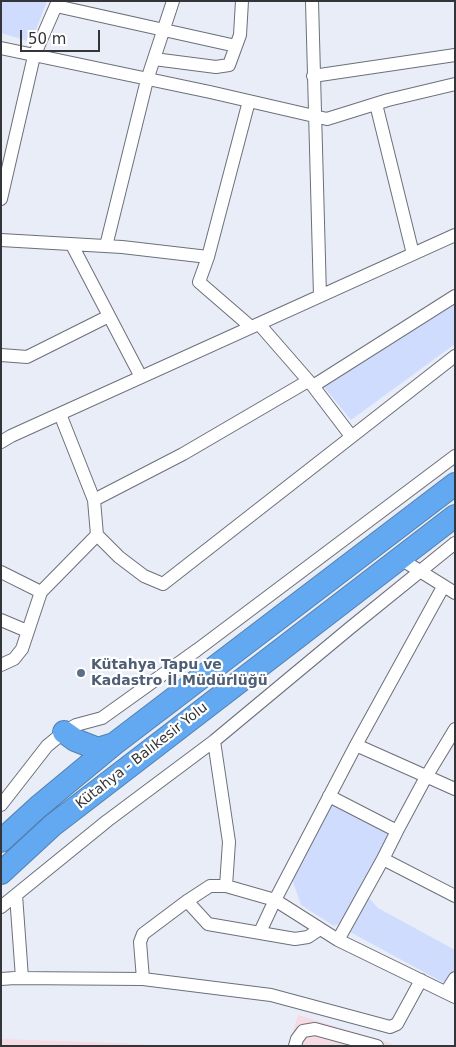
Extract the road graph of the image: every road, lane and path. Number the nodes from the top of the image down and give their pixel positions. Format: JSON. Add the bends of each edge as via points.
{"nodes":[{"id":1,"x":173,"y":1,"type":"edge"},
{"id":2,"x":242,"y":1,"type":"edge"},
{"id":3,"x":312,"y":1,"type":"edge"},
{"id":4,"x":57,"y":4,"type":"edge"},
{"id":5,"x":163,"y":30,"type":"junction"},
{"id":6,"x":236,"y":46,"type":"junction"},
{"id":7,"x":1,"y":48,"type":"edge"},
{"id":8,"x":455,"y":55,"type":"edge"},
{"id":9,"x":34,"y":56,"type":"junction"},
{"id":10,"x":154,"y":59,"type":"junction"},
{"id":11,"x":313,"y":76,"type":"junction"},
{"id":12,"x":147,"y":80,"type":"junction"},
{"id":13,"x":455,"y":84,"type":"edge"},
{"id":14,"x":249,"y":101,"type":"junction"},
{"id":15,"x":376,"y":104,"type":"junction"},
{"id":16,"x":314,"y":116,"type":"junction"},
{"id":17,"x":1,"y":198,"type":"edge"},
{"id":18,"x":455,"y":235,"type":"edge"},
{"id":19,"x":1,"y":240,"type":"edge"},
{"id":20,"x":72,"y":245,"type":"junction"},
{"id":21,"x":106,"y":246,"type":"junction"},
{"id":22,"x":413,"y":254,"type":"junction"},
{"id":23,"x":208,"y":257,"type":"junction"},
{"id":24,"x":320,"y":296,"type":"junction"},
{"id":25,"x":455,"y":296,"type":"edge"},
{"id":26,"x":109,"y":316,"type":"junction"},
{"id":27,"x":255,"y":326,"type":"junction"},
{"id":28,"x":1,"y":356,"type":"edge"},
{"id":29,"x":455,"y":356,"type":"edge"},
{"id":30,"x":141,"y":377,"type":"junction"},
{"id":31,"x":310,"y":384,"type":"junction"},
{"id":32,"x":60,"y":414,"type":"junction"},
{"id":33,"x":351,"y":436,"type":"junction"},
{"id":34,"x":1,"y":442,"type":"edge"},
{"id":35,"x":455,"y":456,"type":"edge"},
{"id":36,"x":455,"y":484,"type":"edge"},
{"id":37,"x":94,"y":500,"type":"junction"},
{"id":38,"x":455,"y":516,"type":"edge"},
{"id":39,"x":97,"y":535,"type":"junction"},
{"id":40,"x":455,"y":543,"type":"edge"},
{"id":41,"x":439,"y":555,"type":"junction"},
{"id":42,"x":399,"y":558,"type":"junction"},
{"id":43,"x":1,"y":572,"type":"edge"},
{"id":44,"x":420,"y":572,"type":"junction"},
{"id":45,"x":431,"y":579,"type":"junction"},
{"id":46,"x":451,"y":590,"type":"edge"},
{"id":47,"x":41,"y":592,"type":"junction"},
{"id":48,"x":1,"y":620,"type":"edge"},
{"id":49,"x":27,"y":631,"type":"junction"},
{"id":50,"x":1,"y":665,"type":"edge"},
{"id":51,"x":455,"y":729,"type":"edge"},
{"id":52,"x":64,"y":732,"type":"junction"},
{"id":53,"x":214,"y":741,"type":"junction"},
{"id":54,"x":114,"y":744,"type":"junction"},
{"id":55,"x":356,"y":745,"type":"junction"},
{"id":56,"x":426,"y":777,"type":"junction"},
{"id":57,"x":455,"y":789,"type":"edge"},
{"id":58,"x":329,"y":796,"type":"junction"},
{"id":59,"x":1,"y":805,"type":"edge"},
{"id":60,"x":397,"y":831,"type":"junction"},
{"id":61,"x":1,"y":841,"type":"edge"},
{"id":62,"x":383,"y":859,"type":"junction"},
{"id":63,"x":1,"y":873,"type":"edge"},
{"id":64,"x":226,"y":886,"type":"junction"},
{"id":65,"x":16,"y":895,"type":"junction"},
{"id":66,"x":455,"y":896,"type":"edge"},
{"id":67,"x":275,"y":900,"type":"junction"},
{"id":68,"x":187,"y":901,"type":"junction"},
{"id":69,"x":1,"y":906,"type":"edge"},
{"id":70,"x":320,"y":929,"type":"junction"},
{"id":71,"x":260,"y":932,"type":"junction"},
{"id":72,"x":338,"y":940,"type":"junction"},
{"id":73,"x":22,"y":978,"type":"junction"},
{"id":74,"x":143,"y":978,"type":"junction"},
{"id":75,"x":455,"y":978,"type":"edge"},
{"id":76,"x":1,"y":980,"type":"edge"},
{"id":77,"x":421,"y":980,"type":"junction"},
{"id":78,"x":450,"y":995,"type":"edge"},
{"id":79,"x":295,"y":1046,"type":"edge"},
{"id":80,"x":377,"y":1046,"type":"edge"}],
"edges":[{"from":1,"to":5,"type":"street"},
{"from":2,"to":6,"type":"street","via":[[240,35]]},
{"from":3,"to":11,"type":"street"},
{"from":4,"to":5,"type":"street"},
{"from":4,"to":9,"type":"street"},
{"from":5,"to":6,"type":"street"},
{"from":5,"to":10,"type":"street"},
{"from":6,"to":10,"type":"street","via":[[229,65],[216,67]]},
{"from":7,"to":9,"type":"street"},
{"from":8,"to":11,"type":"street"},
{"from":9,"to":12,"type":"street"},
{"from":9,"to":17,"type":"street"},
{"from":10,"to":12,"type":"street"},
{"from":11,"to":16,"type":"street"},
{"from":12,"to":14,"type":"street"},
{"from":12,"to":21,"type":"street"},
{"from":13,"to":15,"type":"street"},
{"from":14,"to":16,"type":"street"},
{"from":14,"to":23,"type":"street"},
{"from":15,"to":16,"type":"street","via":[[327,119]]},
{"from":15,"to":22,"type":"street"},
{"from":16,"to":24,"type":"street"},
{"from":18,"to":22,"type":"street"},
{"from":19,"to":20,"type":"street"},
{"from":20,"to":21,"type":"street"},
{"from":20,"to":26,"type":"street"},
{"from":21,"to":23,"type":"street"},
{"from":22,"to":24,"type":"street"},
{"from":23,"to":27,"type":"street","via":[[199,282]]},
{"from":24,"to":27,"type":"street"},
{"from":25,"to":31,"type":"street"},
{"from":26,"to":28,"type":"street","via":[[27,357]]},
{"from":26,"to":30,"type":"street"},
{"from":27,"to":30,"type":"street"},
{"from":27,"to":31,"type":"street"},
{"from":29,"to":33,"type":"street"},
{"from":30,"to":32,"type":"street"},
{"from":31,"to":33,"type":"street"},
{"from":31,"to":37,"type":"street"},
{"from":32,"to":34,"type":"street"},
{"from":32,"to":37,"type":"street"},
{"from":33,"to":39,"type":"street","via":[[163,584],[144,576]]},
{"from":35,"to":52,"type":"street","via":[[102,718]]},
{"from":36,"to":54,"type":"highway","name":"Kütahya - Balıkesir Yolu"},
{"from":37,"to":39,"type":"street"},
{"from":38,"to":42,"type":"highway","name":"Kütahya - Balıkesir Yolu"},
{"from":39,"to":47,"type":"street"},
{"from":40,"to":41,"type":"street"},
{"from":41,"to":44,"type":"street"},
{"from":41,"to":45,"type":"street"},
{"from":42,"to":44,"type":"street"},
{"from":42,"to":63,"type":"highway","name":"Kütahya - Balıkesir Yolu","via":[[53,825]]},
{"from":43,"to":47,"type":"street"},
{"from":44,"to":45,"type":"street"},
{"from":44,"to":53,"type":"street"},
{"from":45,"to":46,"type":"street"},
{"from":46,"to":55,"type":"street"},
{"from":47,"to":49,"type":"street"},
{"from":48,"to":49,"type":"street"},
{"from":49,"to":50,"type":"street","via":[[22,649],[14,659]]},
{"from":51,"to":56,"type":"street"},
{"from":52,"to":54,"type":"highway","via":[[98,749]]},
{"from":52,"to":59,"type":"street","via":[[47,746]]},
{"from":53,"to":64,"type":"street","via":[[229,842]]},
{"from":53,"to":65,"type":"street","via":[[107,821]]},
{"from":54,"to":61,"type":"highway","name":"Kütahya - Balıkesir Yolu"},
{"from":55,"to":56,"type":"street"},
{"from":55,"to":58,"type":"street"},
{"from":56,"to":57,"type":"street"},
{"from":56,"to":60,"type":"street"},
{"from":58,"to":60,"type":"street"},
{"from":58,"to":67,"type":"street"},
{"from":60,"to":62,"type":"street"},
{"from":62,"to":66,"type":"street"},
{"from":62,"to":72,"type":"street"},
{"from":64,"to":67,"type":"street"},
{"from":64,"to":68,"type":"street","via":[[210,886]]},
{"from":65,"to":69,"type":"street"},
{"from":65,"to":73,"type":"street"},
{"from":67,"to":70,"type":"street"},
{"from":67,"to":71,"type":"street"},
{"from":68,"to":71,"type":"street","via":[[208,924]]},
{"from":68,"to":74,"type":"street","via":[[143,934],[140,942]]},
{"from":70,"to":71,"type":"street","via":[[295,939]]},
{"from":70,"to":72,"type":"street"},
{"from":72,"to":77,"type":"street"},
{"from":73,"to":74,"type":"street"},
{"from":73,"to":76,"type":"street"},
{"from":74,"to":77,"type":"street","via":[[271,995],[390,1027],[397,1024]]},
{"from":75,"to":78,"type":"street"},
{"from":77,"to":78,"type":"street"},
{"from":79,"to":80,"type":"street","via":[[303,1031],[315,1029]]}]}
